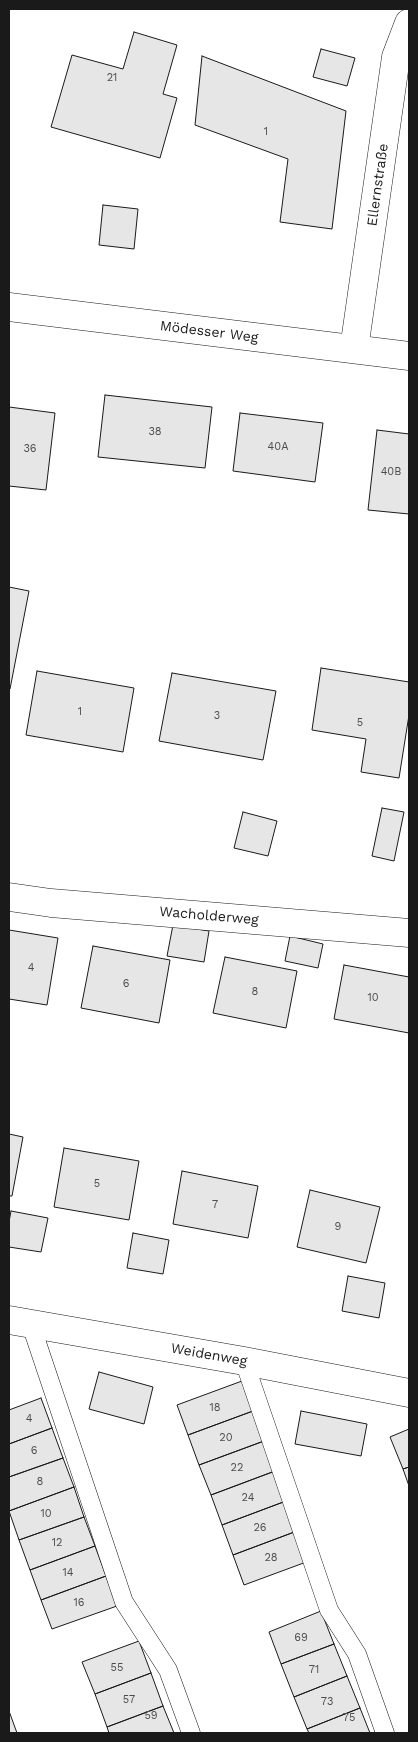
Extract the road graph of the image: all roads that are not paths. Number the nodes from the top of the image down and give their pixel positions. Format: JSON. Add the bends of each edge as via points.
{"nodes":[{"id":1,"x":409,"y":23,"type":"edge"},
{"id":2,"x":9,"y":308,"type":"edge"},
{"id":3,"x":354,"y":349,"type":"junction"},
{"id":4,"x":409,"y":356,"type":"edge"},
{"id":5,"x":9,"y":896,"type":"edge"},
{"id":6,"x":409,"y":933,"type":"edge"},
{"id":7,"x":20,"y":1322,"type":"edge"},
{"id":8,"x":244,"y":1361,"type":"junction"},
{"id":9,"x":409,"y":1393,"type":"edge"},
{"id":10,"x":191,"y":1733,"type":"edge"},
{"id":11,"x":385,"y":1733,"type":"edge"}],
"edges":[{"from":1,"to":3,"type":"street","name":"Ellernstraße","via":[[396,57]]},
{"from":2,"to":3,"type":"street","name":"Mödesser Weg"},
{"from":3,"to":4,"type":"street","name":"Mödesser Weg"},
{"from":5,"to":6,"type":"street","name":"Wacholderweg","via":[[51,904]]},
{"from":7,"to":8,"type":"street","name":"Weidenweg"},
{"from":7,"to":10,"type":"lane","via":[[124,1602],[168,1670]]},
{"from":8,"to":9,"type":"street","name":"Weidenweg"},
{"from":8,"to":11,"type":"lane","via":[[329,1610],[357,1654]]}]}
